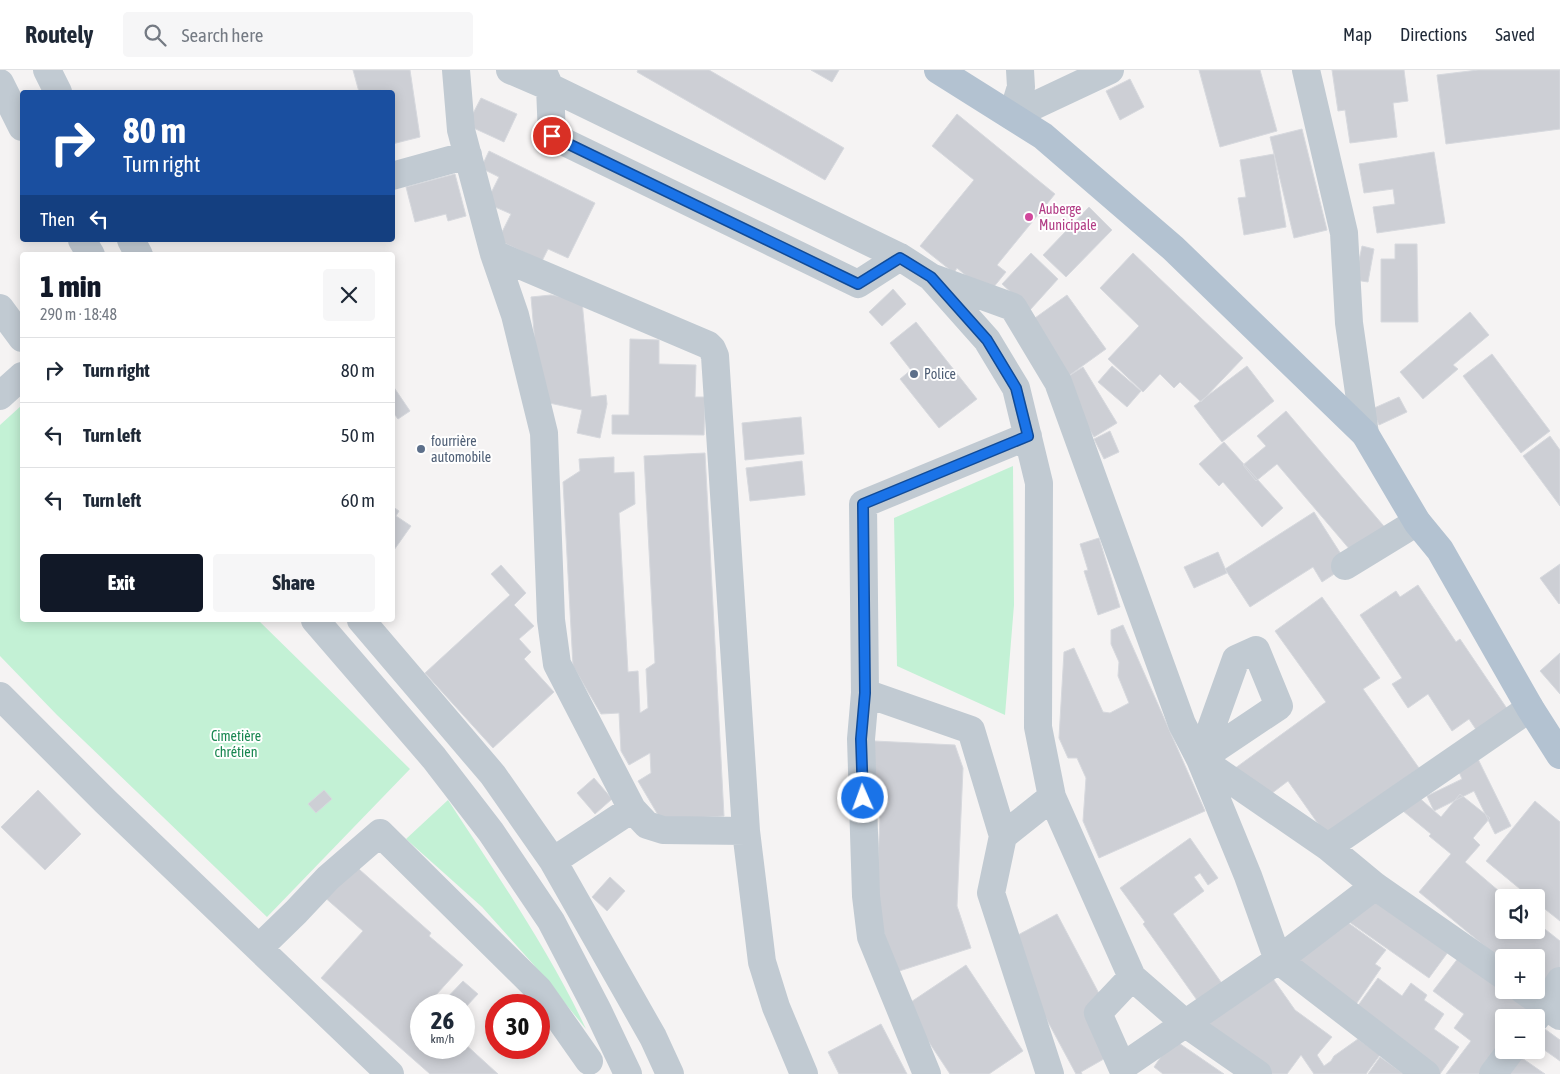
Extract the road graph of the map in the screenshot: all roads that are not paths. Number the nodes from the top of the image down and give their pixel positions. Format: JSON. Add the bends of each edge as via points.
{"nodes":[{"id":1,"x":47,"y":70,"type":"edge"},
{"id":2,"x":456,"y":70,"type":"edge"},
{"id":3,"x":510,"y":70,"type":"edge"},
{"id":4,"x":938,"y":70,"type":"edge"},
{"id":5,"x":1020,"y":70,"type":"edge"},
{"id":6,"x":1110,"y":70,"type":"edge"},
{"id":7,"x":1306,"y":70,"type":"edge"},
{"id":8,"x":546,"y":79,"type":"edge"},
{"id":9,"x":0,"y":83,"type":"edge"},
{"id":10,"x":57,"y":90,"type":"edge"},
{"id":11,"x":1012,"y":116,"type":"junction"},
{"id":12,"x":20,"y":123,"type":"edge"},
{"id":13,"x":468,"y":155,"type":"junction"},
{"id":14,"x":395,"y":175,"type":"edge"},
{"id":15,"x":494,"y":254,"type":"junction"},
{"id":16,"x":900,"y":258,"type":"junction"},
{"id":17,"x":931,"y":277,"type":"junction"},
{"id":18,"x":0,"y":308,"type":"edge"},
{"id":19,"x":20,"y":335,"type":"edge"},
{"id":20,"x":20,"y":378,"type":"edge"},
{"id":21,"x":0,"y":396,"type":"edge"},
{"id":22,"x":1364,"y":434,"type":"junction"},
{"id":23,"x":1028,"y":436,"type":"junction"},
{"id":24,"x":1417,"y":522,"type":"junction"},
{"id":25,"x":1345,"y":566,"type":"dead end"},
{"id":26,"x":317,"y":622,"type":"edge"},
{"id":27,"x":363,"y":622,"type":"edge"},
{"id":28,"x":865,"y":693,"type":"junction"},
{"id":29,"x":0,"y":696,"type":"edge"},
{"id":30,"x":1530,"y":708,"type":"junction"},
{"id":31,"x":1560,"y":755,"type":"edge"},
{"id":32,"x":1200,"y":759,"type":"junction"},
{"id":33,"x":1052,"y":797,"type":"junction"},
{"id":34,"x":632,"y":809,"type":"junction"},
{"id":35,"x":746,"y":831,"type":"junction"},
{"id":36,"x":1003,"y":836,"type":"junction"},
{"id":37,"x":1328,"y":847,"type":"junction"},
{"id":38,"x":553,"y":862,"type":"junction"},
{"id":39,"x":1375,"y":886,"type":"junction"},
{"id":40,"x":259,"y":948,"type":"junction"},
{"id":41,"x":1278,"y":960,"type":"junction"},
{"id":42,"x":1495,"y":970,"type":"edge"},
{"id":43,"x":1132,"y":977,"type":"junction"},
{"id":44,"x":1560,"y":980,"type":"edge"},
{"id":45,"x":1541,"y":1007,"type":"edge"},
{"id":46,"x":1186,"y":1024,"type":"junction"},
{"id":47,"x":612,"y":1042,"type":"junction"},
{"id":48,"x":1504,"y":1059,"type":"edge"},
{"id":49,"x":581,"y":1068,"type":"edge"},
{"id":50,"x":390,"y":1074,"type":"edge"},
{"id":51,"x":628,"y":1074,"type":"edge"},
{"id":52,"x":670,"y":1074,"type":"edge"},
{"id":53,"x":804,"y":1074,"type":"edge"},
{"id":54,"x":927,"y":1074,"type":"edge"},
{"id":55,"x":1050,"y":1074,"type":"edge"},
{"id":56,"x":1258,"y":1074,"type":"edge"},
{"id":57,"x":1426,"y":1074,"type":"edge"},
{"id":58,"x":1493,"y":1074,"type":"edge"}],
"edges":[{"from":1,"to":10,"type":"street"},
{"from":2,"to":13,"type":"street","via":[[461,130]]},
{"from":3,"to":8,"type":"street"},
{"from":4,"to":11,"type":"main road"},
{"from":5,"to":11,"type":"street","via":[[1021,87]]},
{"from":6,"to":11,"type":"street"},
{"from":7,"to":22,"type":"street","via":[[1344,233],[1349,322]]},
{"from":8,"to":16,"type":"street"},
{"from":8,"to":16,"type":"street","via":[[552,136],[858,284]]},
{"from":9,"to":12,"type":"street"},
{"from":11,"to":22,"type":"main road","via":[[1043,136],[1173,248]]},
{"from":13,"to":14,"type":"street"},
{"from":13,"to":15,"type":"street"},
{"from":15,"to":34,"type":"street","via":[[516,315],[544,433],[551,620],[557,664]]},
{"from":15,"to":35,"type":"street","via":[[712,349]]},
{"from":16,"to":17,"type":"street"},
{"from":17,"to":23,"type":"street","via":[[987,340],[1016,388]]},
{"from":17,"to":32,"type":"street","via":[[1012,306],[1058,382],[1182,724]]},
{"from":18,"to":19,"type":"street"},
{"from":20,"to":21,"type":"street"},
{"from":22,"to":24,"type":"main road"},
{"from":23,"to":28,"type":"street","via":[[863,504]]},
{"from":23,"to":33,"type":"street","via":[[1039,482],[1038,726]]},
{"from":24,"to":25,"type":"street"},
{"from":24,"to":30,"type":"main road","via":[[1440,550]]},
{"from":26,"to":47,"type":"street","via":[[434,758],[491,832],[551,921]]},
{"from":27,"to":38,"type":"street","via":[[493,775]]},
{"from":28,"to":36,"type":"street","via":[[971,730]]},
{"from":28,"to":54,"type":"street","via":[[861,739],[870,937]]},
{"from":29,"to":40,"type":"street"},
{"from":30,"to":31,"type":"main road"},
{"from":30,"to":37,"type":"street"},
{"from":32,"to":37,"type":"street"},
{"from":32,"to":41,"type":"street"},
{"from":33,"to":36,"type":"street"},
{"from":33,"to":43,"type":"street"},
{"from":34,"to":35,"type":"street","via":[[647,824],[663,830]]},
{"from":34,"to":38,"type":"street"},
{"from":35,"to":53,"type":"street","via":[[762,962],[776,1007]]},
{"from":36,"to":55,"type":"street","via":[[991,893]]},
{"from":37,"to":39,"type":"street"},
{"from":38,"to":52,"type":"street","via":[[653,1037]]},
{"from":39,"to":41,"type":"street"},
{"from":39,"to":42,"type":"street"},
{"from":40,"to":49,"type":"street","via":[[328,878],[380,833],[539,990]]},
{"from":40,"to":50,"type":"street"},
{"from":41,"to":46,"type":"street"},
{"from":41,"to":57,"type":"street"},
{"from":43,"to":46,"type":"street"},
{"from":43,"to":46,"type":"street","via":[[1098,1013],[1122,1067]]},
{"from":44,"to":45,"type":"street"},
{"from":46,"to":56,"type":"street"},
{"from":47,"to":49,"type":"street"},
{"from":47,"to":51,"type":"street"},
{"from":48,"to":58,"type":"street"}]}
